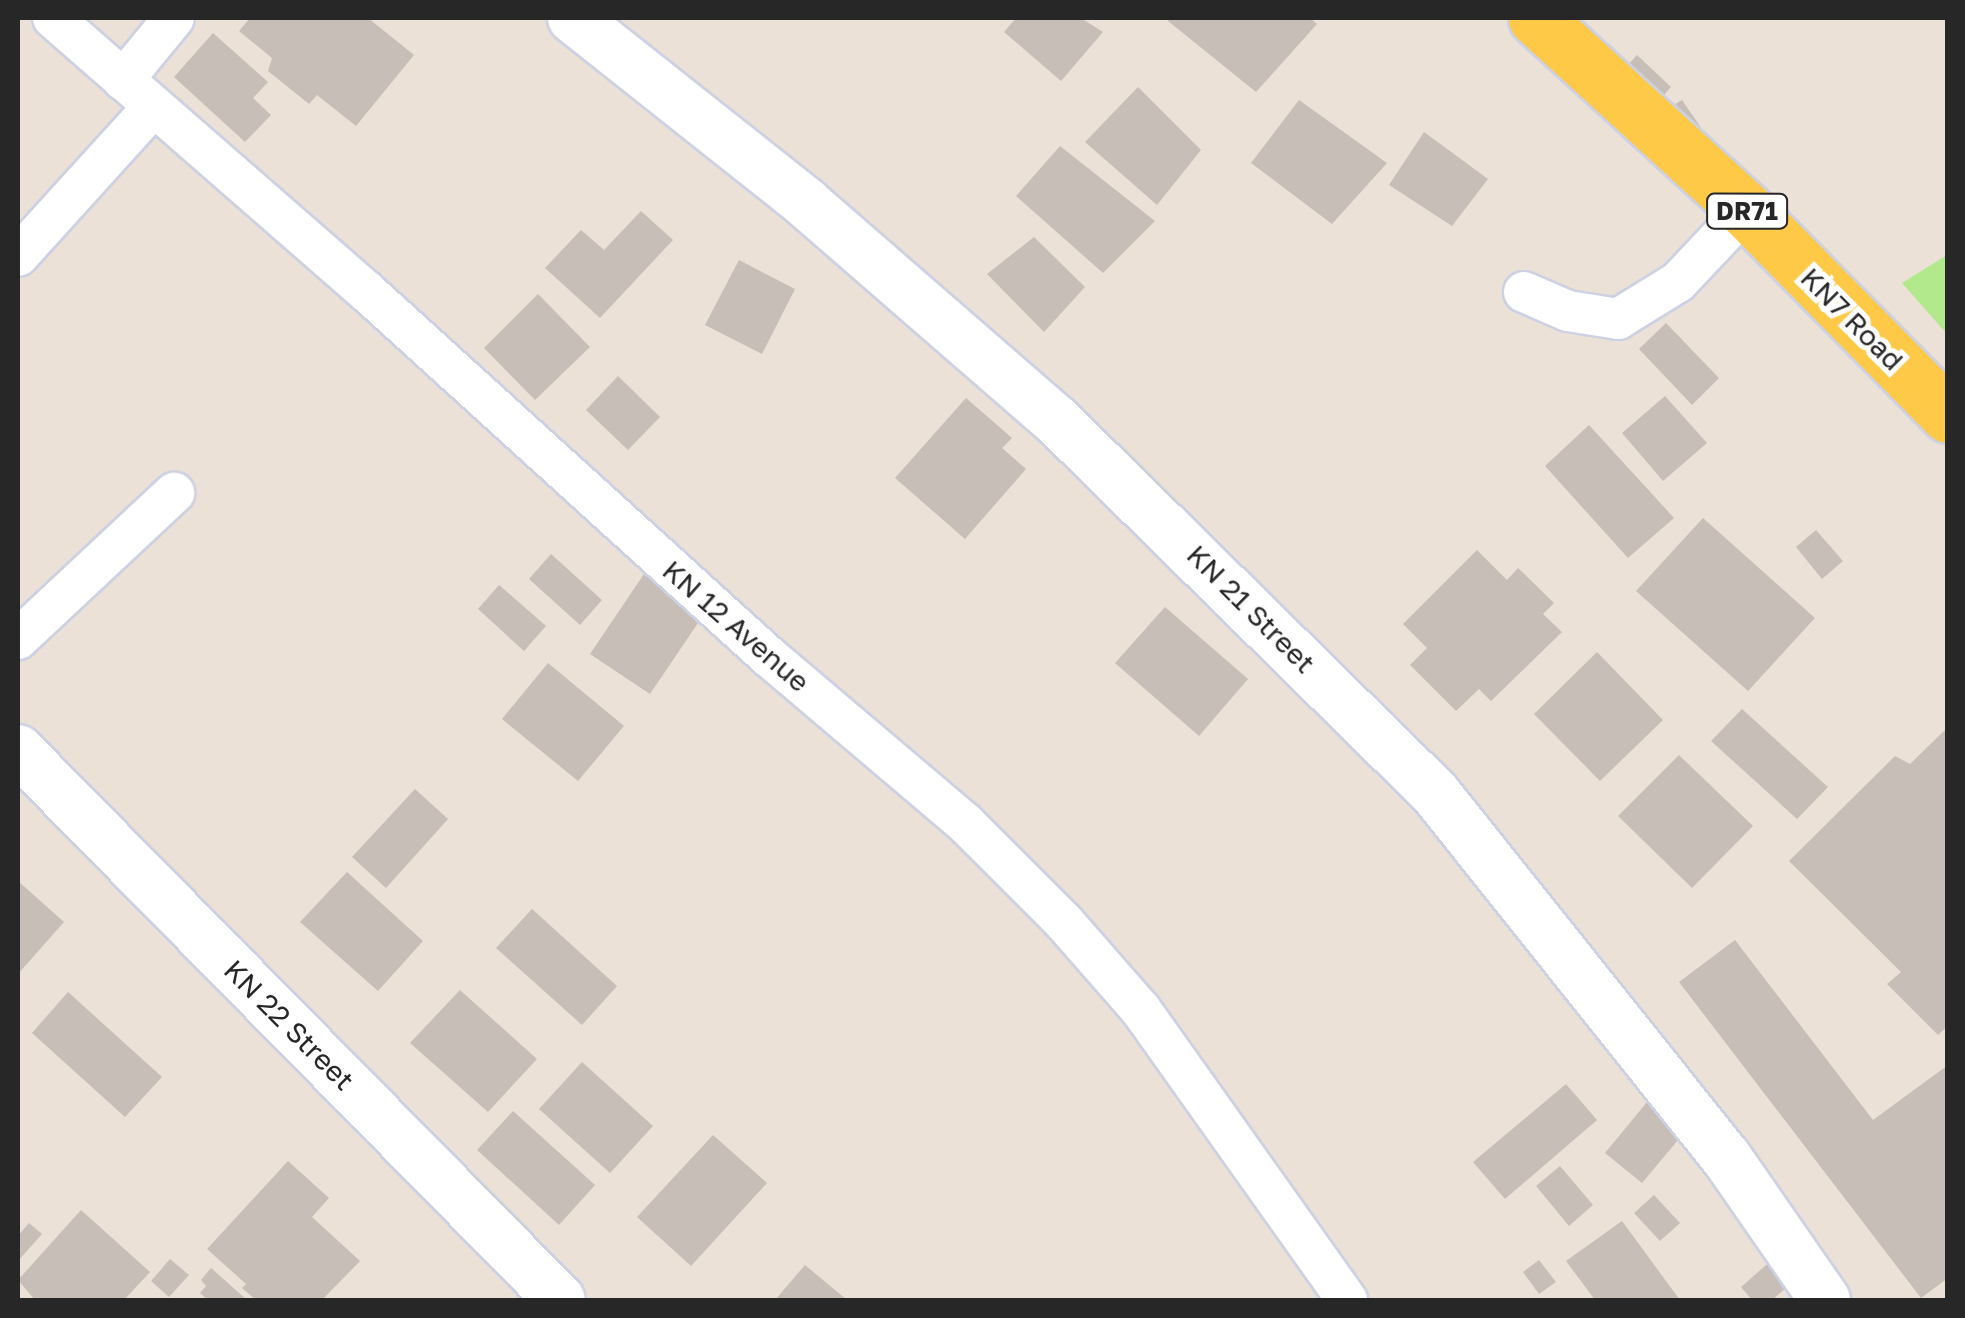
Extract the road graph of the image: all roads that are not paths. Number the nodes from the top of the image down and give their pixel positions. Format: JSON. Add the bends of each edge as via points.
{"nodes":[{"id":1,"x":53,"y":18,"type":"edge"},
{"id":2,"x":174,"y":18,"type":"edge"},
{"id":3,"x":573,"y":18,"type":"edge"},
{"id":4,"x":1536,"y":18,"type":"edge"},
{"id":5,"x":124,"y":80,"type":"junction"},
{"id":6,"x":154,"y":106,"type":"junction"},
{"id":7,"x":1746,"y":210,"type":"junction"},
{"id":8,"x":18,"y":256,"type":"edge"},
{"id":9,"x":1524,"y":292,"type":"dead end"},
{"id":10,"x":1948,"y":415,"type":"edge"},
{"id":11,"x":174,"y":493,"type":"dead end"},
{"id":12,"x":18,"y":639,"type":"edge"},
{"id":13,"x":18,"y":750,"type":"edge"},
{"id":14,"x":560,"y":1300,"type":"edge"},
{"id":15,"x":1348,"y":1300,"type":"edge"},
{"id":16,"x":1825,"y":1300,"type":"edge"}],
"edges":[{"from":1,"to":5,"type":"street","name":"KN 12 Avenue"},
{"from":2,"to":5,"type":"street"},
{"from":3,"to":16,"type":"street","name":"KN 21 Street","via":[[806,204],[1057,421],[1435,792],[1726,1157]]},
{"from":4,"to":7,"type":"main road","name":"KN7 Road","number":"DR71"},
{"from":5,"to":6,"type":"street","name":"KN 12 Avenue"},
{"from":6,"to":8,"type":"street"},
{"from":6,"to":15,"type":"street","name":"KN 12 Avenue","via":[[965,824],[1052,910],[1141,1010]]},
{"from":7,"to":9,"type":"street","via":[[1678,282],[1618,319],[1568,311]]},
{"from":7,"to":10,"type":"main road","name":"KN7 Road","number":"DR71"},
{"from":11,"to":12,"type":"street"},
{"from":13,"to":14,"type":"street","name":"KN 22 Street"}]}
